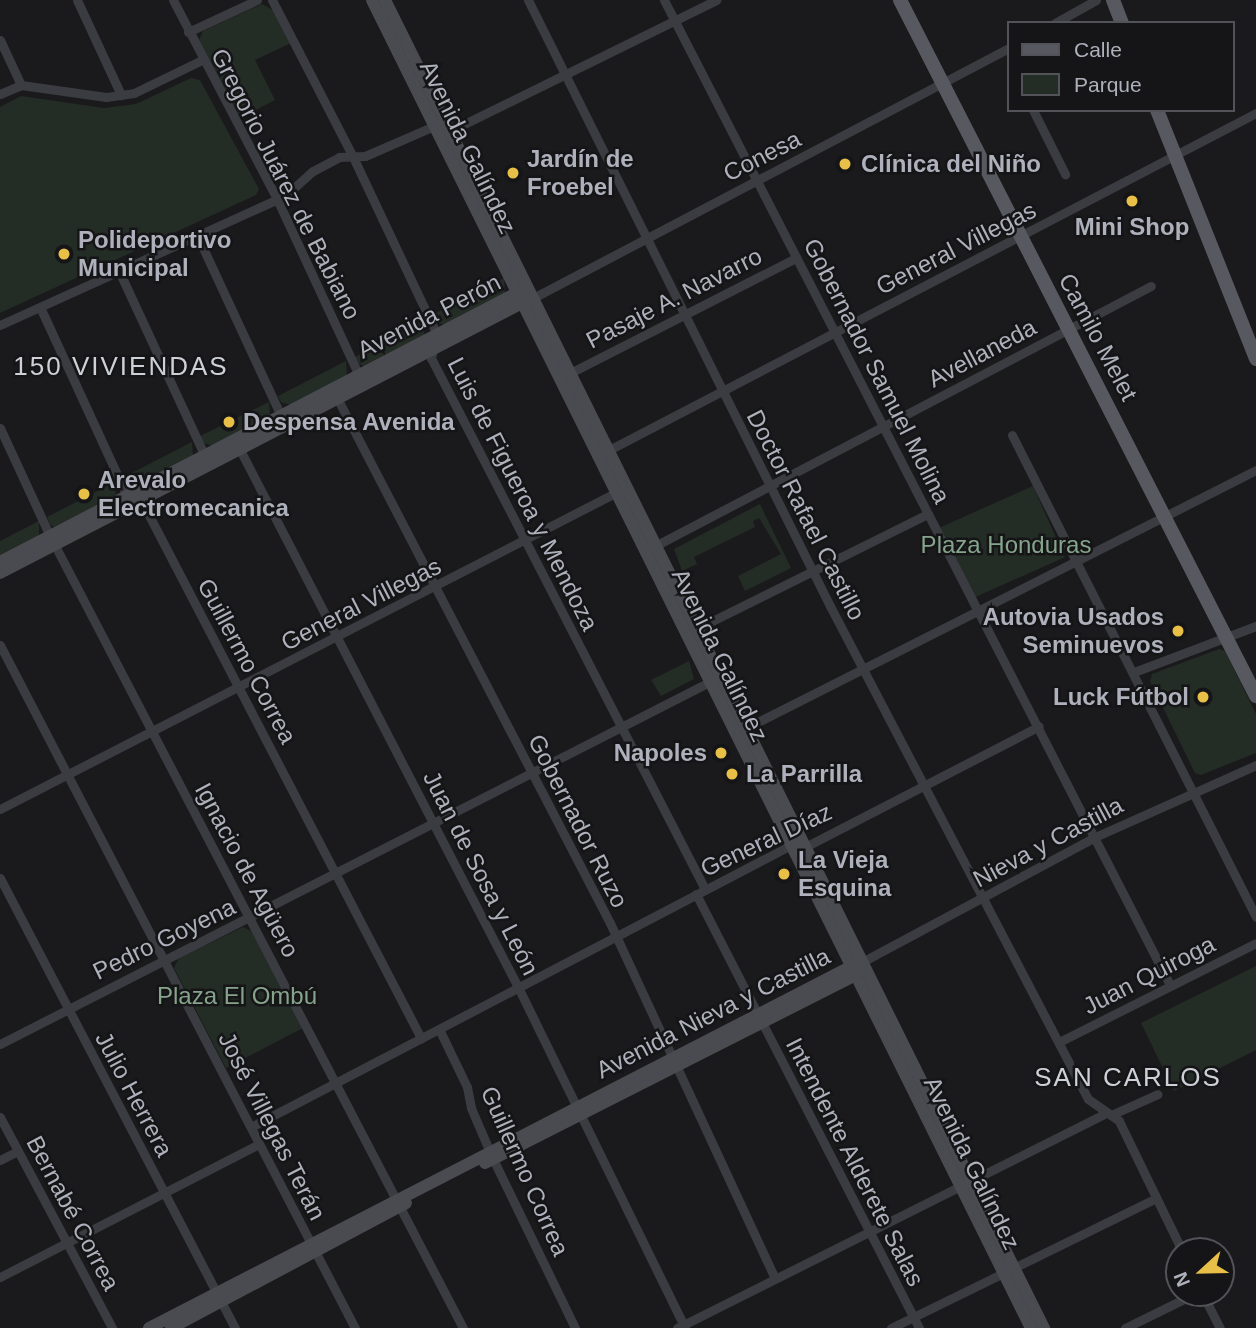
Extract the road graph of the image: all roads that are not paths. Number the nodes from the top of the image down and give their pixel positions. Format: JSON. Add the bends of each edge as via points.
{"nodes":[{"id":1,"x":76,"y":0,"type":"edge"},
{"id":2,"x":173,"y":0,"type":"edge"},
{"id":3,"x":257,"y":0,"type":"edge"},
{"id":4,"x":272,"y":0,"type":"edge"},
{"id":5,"x":372,"y":0,"type":"edge"},
{"id":6,"x":385,"y":0,"type":"edge"},
{"id":7,"x":528,"y":0,"type":"edge"},
{"id":8,"x":664,"y":0,"type":"edge"},
{"id":9,"x":716,"y":0,"type":"edge"},
{"id":10,"x":900,"y":0,"type":"edge"},
{"id":11,"x":1096,"y":0,"type":"edge"},
{"id":12,"x":1113,"y":0,"type":"edge"},
{"id":13,"x":675,"y":21,"type":"junction"},
{"id":14,"x":1059,"y":21,"type":"edge"},
{"id":15,"x":1121,"y":21,"type":"edge"},
{"id":16,"x":188,"y":32,"type":"junction"},
{"id":17,"x":0,"y":40,"type":"edge"},
{"id":18,"x":1006,"y":50,"type":"edge"},
{"id":19,"x":202,"y":60,"type":"junction"},
{"id":20,"x":565,"y":75,"type":"junction"},
{"id":21,"x":21,"y":85,"type":"junction"},
{"id":22,"x":942,"y":85,"type":"junction"},
{"id":23,"x":0,"y":94,"type":"edge"},
{"id":24,"x":121,"y":95,"type":"junction"},
{"id":25,"x":1034,"y":112,"type":"edge"},
{"id":26,"x":1158,"y":112,"type":"edge"},
{"id":27,"x":1256,"y":113,"type":"edge"},
{"id":28,"x":434,"y":126,"type":"junction"},
{"id":29,"x":450,"y":131,"type":"junction"},
{"id":30,"x":1175,"y":156,"type":"junction"},
{"id":31,"x":353,"y":157,"type":"junction"},
{"id":32,"x":1065,"y":174,"type":"dead end"},
{"id":33,"x":758,"y":181,"type":"junction"},
{"id":34,"x":277,"y":200,"type":"junction"},
{"id":35,"x":197,"y":235,"type":"junction"},
{"id":36,"x":1020,"y":236,"type":"junction"},
{"id":37,"x":644,"y":238,"type":"junction"},
{"id":38,"x":796,"y":258,"type":"junction"},
{"id":39,"x":119,"y":271,"type":"junction"},
{"id":40,"x":1151,"y":286,"type":"dead end"},
{"id":41,"x":524,"y":298,"type":"junction"},
{"id":42,"x":40,"y":307,"type":"junction"},
{"id":43,"x":684,"y":316,"type":"junction"},
{"id":44,"x":0,"y":325,"type":"edge"},
{"id":45,"x":1068,"y":330,"type":"junction"},
{"id":46,"x":835,"y":332,"type":"junction"},
{"id":47,"x":437,"y":335,"type":"junction"},
{"id":48,"x":433,"y":348,"type":"junction"},
{"id":49,"x":1256,"y":359,"type":"edge"},
{"id":50,"x":569,"y":373,"type":"junction"},
{"id":51,"x":361,"y":380,"type":"junction"},
{"id":52,"x":722,"y":391,"type":"junction"},
{"id":53,"x":335,"y":394,"type":"junction"},
{"id":54,"x":281,"y":416,"type":"junction"},
{"id":55,"x":884,"y":427,"type":"junction"},
{"id":56,"x":0,"y":428,"type":"edge"},
{"id":57,"x":1012,"y":435,"type":"dead end"},
{"id":58,"x":237,"y":444,"type":"junction"},
{"id":59,"x":603,"y":453,"type":"junction"},
{"id":60,"x":205,"y":456,"type":"junction"},
{"id":61,"x":1256,"y":470,"type":"edge"},
{"id":62,"x":770,"y":484,"type":"junction"},
{"id":63,"x":621,"y":490,"type":"junction"},
{"id":64,"x":127,"y":496,"type":"junction"},
{"id":65,"x":141,"y":500,"type":"junction"},
{"id":66,"x":928,"y":514,"type":"junction"},
{"id":67,"x":1165,"y":514,"type":"junction"},
{"id":68,"x":53,"y":540,"type":"junction"},
{"id":69,"x":524,"y":541,"type":"junction"},
{"id":70,"x":650,"y":549,"type":"junction"},
{"id":71,"x":1078,"y":559,"type":"junction"},
{"id":72,"x":0,"y":562,"type":"edge"},
{"id":73,"x":812,"y":571,"type":"junction"},
{"id":74,"x":0,"y":573,"type":"edge"},
{"id":75,"x":434,"y":587,"type":"junction"},
{"id":76,"x":978,"y":610,"type":"junction"},
{"id":77,"x":1256,"y":626,"type":"edge"},
{"id":78,"x":696,"y":629,"type":"junction"},
{"id":79,"x":1227,"y":637,"type":"junction"},
{"id":80,"x":336,"y":638,"type":"junction"},
{"id":81,"x":0,"y":645,"type":"edge"},
{"id":82,"x":863,"y":668,"type":"junction"},
{"id":83,"x":1134,"y":672,"type":"junction"},
{"id":84,"x":715,"y":679,"type":"junction"},
{"id":85,"x":240,"y":688,"type":"junction"},
{"id":86,"x":1256,"y":695,"type":"edge"},
{"id":87,"x":1039,"y":726,"type":"junction"},
{"id":88,"x":623,"y":728,"type":"junction"},
{"id":89,"x":746,"y":728,"type":"junction"},
{"id":90,"x":153,"y":732,"type":"junction"},
{"id":91,"x":1256,"y":765,"type":"edge"},
{"id":92,"x":533,"y":775,"type":"junction"},
{"id":93,"x":68,"y":776,"type":"junction"},
{"id":94,"x":924,"y":784,"type":"junction"},
{"id":95,"x":1192,"y":790,"type":"junction"},
{"id":96,"x":0,"y":809,"type":"edge"},
{"id":97,"x":435,"y":824,"type":"junction"},
{"id":98,"x":1095,"y":837,"type":"junction"},
{"id":99,"x":791,"y":845,"type":"junction"},
{"id":100,"x":805,"y":847,"type":"junction"},
{"id":101,"x":336,"y":876,"type":"junction"},
{"id":102,"x":0,"y":878,"type":"edge"},
{"id":103,"x":701,"y":891,"type":"junction"},
{"id":104,"x":983,"y":897,"type":"junction"},
{"id":105,"x":250,"y":917,"type":"junction"},
{"id":106,"x":1256,"y":917,"type":"edge"},
{"id":107,"x":615,"y":936,"type":"junction"},
{"id":108,"x":1256,"y":943,"type":"edge"},
{"id":109,"x":164,"y":959,"type":"junction"},
{"id":110,"x":856,"y":968,"type":"junction"},
{"id":111,"x":1170,"y":985,"type":"junction"},
{"id":112,"x":518,"y":987,"type":"junction"},
{"id":113,"x":68,"y":1009,"type":"junction"},
{"id":114,"x":760,"y":1018,"type":"junction"},
{"id":115,"x":439,"y":1029,"type":"junction"},
{"id":116,"x":421,"y":1038,"type":"junction"},
{"id":117,"x":1059,"y":1042,"type":"junction"},
{"id":118,"x":0,"y":1044,"type":"edge"},
{"id":119,"x":673,"y":1062,"type":"junction"},
{"id":120,"x":337,"y":1083,"type":"junction"},
{"id":121,"x":1158,"y":1094,"type":"dead end"},
{"id":122,"x":1088,"y":1099,"type":"junction"},
{"id":123,"x":580,"y":1109,"type":"junction"},
{"id":124,"x":1109,"y":1114,"type":"junction"},
{"id":125,"x":0,"y":1117,"type":"edge"},
{"id":126,"x":1084,"y":1124,"type":"junction"},
{"id":127,"x":251,"y":1127,"type":"junction"},
{"id":128,"x":259,"y":1143,"type":"junction"},
{"id":129,"x":18,"y":1151,"type":"junction"},
{"id":130,"x":493,"y":1154,"type":"junction"},
{"id":131,"x":0,"y":1160,"type":"edge"},
{"id":132,"x":966,"y":1184,"type":"junction"},
{"id":133,"x":165,"y":1192,"type":"junction"},
{"id":134,"x":1156,"y":1198,"type":"junction"},
{"id":135,"x":398,"y":1203,"type":"junction"},
{"id":136,"x":869,"y":1232,"type":"junction"},
{"id":137,"x":1175,"y":1237,"type":"edge"},
{"id":138,"x":67,"y":1243,"type":"junction"},
{"id":139,"x":314,"y":1248,"type":"junction"},
{"id":140,"x":1009,"y":1271,"type":"junction"},
{"id":141,"x":0,"y":1277,"type":"edge"},
{"id":142,"x":775,"y":1278,"type":"junction"},
{"id":143,"x":219,"y":1297,"type":"junction"},
{"id":144,"x":1168,"y":1307,"type":"edge"},
{"id":145,"x":1209,"y":1307,"type":"edge"},
{"id":146,"x":913,"y":1317,"type":"junction"},
{"id":147,"x":682,"y":1327,"type":"edge"},
{"id":148,"x":112,"y":1328,"type":"edge"},
{"id":149,"x":149,"y":1328,"type":"edge"},
{"id":150,"x":171,"y":1328,"type":"edge"},
{"id":151,"x":235,"y":1328,"type":"edge"},
{"id":152,"x":355,"y":1328,"type":"edge"},
{"id":153,"x":463,"y":1328,"type":"edge"},
{"id":154,"x":575,"y":1328,"type":"edge"},
{"id":155,"x":891,"y":1328,"type":"edge"},
{"id":156,"x":919,"y":1328,"type":"edge"},
{"id":157,"x":1031,"y":1328,"type":"edge"},
{"id":158,"x":1044,"y":1328,"type":"edge"},
{"id":159,"x":1125,"y":1328,"type":"edge"},
{"id":160,"x":1220,"y":1328,"type":"edge"}],
"edges":[{"from":1,"to":24,"type":"street"},
{"from":2,"to":16,"type":"street","name":"Gregorio Juárez de Babiano"},
{"from":3,"to":16,"type":"street"},
{"from":4,"to":31,"type":"street","name":"Luis de Figueroa y Mendoza"},
{"from":5,"to":28,"type":"main road","name":"Avenida Galíndez"},
{"from":6,"to":29,"type":"main road","name":"Avenida Galíndez"},
{"from":7,"to":20,"type":"street","name":"Doctor Rafael Castillo"},
{"from":8,"to":13,"type":"street","name":"Gobernador Samuel Molina"},
{"from":9,"to":13,"type":"street"},
{"from":10,"to":22,"type":"main road","name":"Camilo Melet"},
{"from":11,"to":14,"type":"street"},
{"from":12,"to":15,"type":"main road"},
{"from":13,"to":20,"type":"street"},
{"from":13,"to":33,"type":"street","name":"Gobernador Samuel Molina"},
{"from":16,"to":19,"type":"street","name":"Gregorio Juárez de Babiano"},
{"from":17,"to":21,"type":"street"},
{"from":18,"to":22,"type":"street","name":"Conesa"},
{"from":19,"to":24,"type":"street"},
{"from":19,"to":34,"type":"street","name":"Gregorio Juárez de Babiano"},
{"from":20,"to":29,"type":"street"},
{"from":20,"to":37,"type":"street","name":"Doctor Rafael Castillo"},
{"from":21,"to":23,"type":"street"},
{"from":21,"to":24,"type":"street"},
{"from":22,"to":33,"type":"street","name":"Conesa"},
{"from":22,"to":36,"type":"main road","name":"Camilo Melet"},
{"from":25,"to":32,"type":"street"},
{"from":26,"to":30,"type":"main road"},
{"from":27,"to":30,"type":"street","name":"General Villegas"},
{"from":28,"to":29,"type":"street"},
{"from":28,"to":31,"type":"street"},
{"from":28,"to":41,"type":"main road","name":"Avenida Galíndez"},
{"from":29,"to":41,"type":"main road","name":"Avenida Galíndez"},
{"from":30,"to":36,"type":"street","name":"General Villegas"},
{"from":30,"to":49,"type":"main road"},
{"from":31,"to":34,"type":"street","via":[[339,157],[313,171]]},
{"from":31,"to":47,"type":"street","name":"Luis de Figueroa y Mendoza"},
{"from":33,"to":37,"type":"street","name":"Conesa"},
{"from":33,"to":38,"type":"street","name":"Gobernador Samuel Molina"},
{"from":34,"to":35,"type":"street"},
{"from":34,"to":51,"type":"street","name":"Gregorio Juárez de Babiano"},
{"from":35,"to":39,"type":"street"},
{"from":35,"to":54,"type":"street"},
{"from":36,"to":45,"type":"main road","name":"Camilo Melet"},
{"from":36,"to":46,"type":"street","name":"General Villegas"},
{"from":37,"to":41,"type":"street","name":"Conesa"},
{"from":37,"to":43,"type":"street","name":"Doctor Rafael Castillo"},
{"from":38,"to":43,"type":"street","name":"Pasaje A. Navarro"},
{"from":38,"to":46,"type":"street","name":"Gobernador Samuel Molina"},
{"from":39,"to":42,"type":"street"},
{"from":39,"to":60,"type":"street"},
{"from":40,"to":45,"type":"street","name":"Avellaneda"},
{"from":41,"to":47,"type":"main road","name":"Avenida Perón"},
{"from":41,"to":48,"type":"main road","name":"Avenida Perón"},
{"from":41,"to":50,"type":"main road","name":"Avenida Galíndez"},
{"from":41,"to":59,"type":"main road","name":"Avenida Galíndez"},
{"from":42,"to":44,"type":"street"},
{"from":42,"to":64,"type":"street"},
{"from":43,"to":50,"type":"street","name":"Pasaje A. Navarro"},
{"from":43,"to":52,"type":"street","name":"Doctor Rafael Castillo"},
{"from":45,"to":55,"type":"street","name":"Avellaneda"},
{"from":45,"to":67,"type":"main road","name":"Camilo Melet"},
{"from":46,"to":52,"type":"street","name":"General Villegas"},
{"from":46,"to":55,"type":"street","name":"Gobernador Samuel Molina"},
{"from":47,"to":48,"type":"street","name":"Luis de Figueroa y Mendoza"},
{"from":47,"to":51,"type":"main road","name":"Avenida Perón"},
{"from":48,"to":51,"type":"main road","name":"Avenida Perón"},
{"from":48,"to":69,"type":"street","name":"Luis de Figueroa y Mendoza","via":[[431,358]]},
{"from":50,"to":59,"type":"main road","name":"Avenida Galíndez"},
{"from":51,"to":53,"type":"main road","name":"Avenida Perón"},
{"from":52,"to":59,"type":"street","name":"General Villegas"},
{"from":52,"to":62,"type":"street","name":"Doctor Rafael Castillo"},
{"from":53,"to":54,"type":"main road","name":"Avenida Perón"},
{"from":53,"to":58,"type":"main road","name":"Avenida Perón"},
{"from":53,"to":75,"type":"street","name":"Gobernador Ruzo"},
{"from":54,"to":58,"type":"main road","name":"Avenida Perón"},
{"from":55,"to":62,"type":"street","name":"Avellaneda"},
{"from":55,"to":66,"type":"street","name":"Gobernador Samuel Molina"},
{"from":56,"to":68,"type":"street","name":"Ignacio de Agüero"},
{"from":57,"to":71,"type":"street"},
{"from":58,"to":60,"type":"main road","name":"Avenida Perón"},
{"from":58,"to":65,"type":"main road","name":"Avenida Perón"},
{"from":58,"to":80,"type":"street","name":"Juan de Sosa y León"},
{"from":59,"to":63,"type":"main road","name":"Avenida Galíndez"},
{"from":60,"to":64,"type":"main road","name":"Avenida Perón"},
{"from":61,"to":67,"type":"street"},
{"from":62,"to":70,"type":"street","name":"Avellaneda"},
{"from":62,"to":73,"type":"street","name":"Doctor Rafael Castillo"},
{"from":63,"to":69,"type":"street","name":"General Villegas"},
{"from":63,"to":70,"type":"main road","name":"Avenida Galíndez"},
{"from":64,"to":65,"type":"street"},
{"from":64,"to":68,"type":"main road","name":"Avenida Perón"},
{"from":65,"to":68,"type":"main road","name":"Avenida Perón"},
{"from":65,"to":85,"type":"street","name":"Guillermo Correa"},
{"from":66,"to":73,"type":"street"},
{"from":66,"to":76,"type":"street","name":"Gobernador Samuel Molina"},
{"from":67,"to":71,"type":"street"},
{"from":67,"to":79,"type":"main road","name":"Camilo Melet"},
{"from":68,"to":72,"type":"main road","name":"Avenida Perón"},
{"from":68,"to":74,"type":"main road","name":"Avenida Perón"},
{"from":68,"to":90,"type":"street","name":"Ignacio de Agüero"},
{"from":69,"to":75,"type":"street","name":"General Villegas"},
{"from":69,"to":88,"type":"street","name":"Luis de Figueroa y Mendoza"},
{"from":70,"to":78,"type":"main road","name":"Avenida Galíndez"},
{"from":70,"to":84,"type":"main road","name":"Avenida Galíndez"},
{"from":71,"to":76,"type":"street"},
{"from":71,"to":83,"type":"street"},
{"from":73,"to":78,"type":"street"},
{"from":73,"to":82,"type":"street","name":"Doctor Rafael Castillo"},
{"from":75,"to":80,"type":"street","name":"General Villegas"},
{"from":75,"to":92,"type":"street","name":"Gobernador Ruzo"},
{"from":76,"to":82,"type":"street"},
{"from":76,"to":87,"type":"street","name":"Gobernador Samuel Molina"},
{"from":77,"to":79,"type":"street"},
{"from":78,"to":84,"type":"main road","name":"Avenida Galíndez"},
{"from":79,"to":83,"type":"street"},
{"from":79,"to":86,"type":"main road","name":"Camilo Melet"},
{"from":80,"to":85,"type":"street","name":"General Villegas"},
{"from":80,"to":97,"type":"street","name":"Juan de Sosa y León"},
{"from":81,"to":93,"type":"street","name":"José Villegas Terán"},
{"from":82,"to":89,"type":"street"},
{"from":82,"to":94,"type":"street","name":"Doctor Rafael Castillo"},
{"from":83,"to":95,"type":"street"},
{"from":84,"to":88,"type":"street","name":"Pedro Goyena"},
{"from":84,"to":89,"type":"main road","name":"Avenida Galíndez"},
{"from":84,"to":99,"type":"main road","name":"Avenida Galíndez"},
{"from":85,"to":90,"type":"street","name":"General Villegas"},
{"from":85,"to":101,"type":"street","name":"Guillermo Correa"},
{"from":87,"to":94,"type":"street","name":"General Díaz"},
{"from":87,"to":98,"type":"street","name":"Gobernador Samuel Molina"},
{"from":88,"to":92,"type":"street","name":"Pedro Goyena"},
{"from":88,"to":103,"type":"street","name":"Luis de Figueroa y Mendoza"},
{"from":89,"to":100,"type":"main road","name":"Avenida Galíndez"},
{"from":90,"to":93,"type":"street","name":"General Villegas"},
{"from":90,"to":105,"type":"street","name":"Ignacio de Agüero"},
{"from":91,"to":95,"type":"street","name":"Nieva y Castilla"},
{"from":92,"to":97,"type":"street","name":"Pedro Goyena"},
{"from":92,"to":107,"type":"street","name":"Gobernador Ruzo"},
{"from":93,"to":96,"type":"street","name":"General Villegas"},
{"from":93,"to":109,"type":"street","name":"José Villegas Terán"},
{"from":94,"to":100,"type":"street","name":"General Díaz"},
{"from":94,"to":104,"type":"street","name":"Doctor Rafael Castillo"},
{"from":95,"to":98,"type":"street","name":"Nieva y Castilla"},
{"from":95,"to":106,"type":"street"},
{"from":97,"to":101,"type":"street","name":"Pedro Goyena"},
{"from":97,"to":112,"type":"street","name":"Juan de Sosa y León"},
{"from":98,"to":104,"type":"street","name":"Nieva y Castilla"},
{"from":98,"to":111,"type":"street","name":"Gobernador Samuel Molina"},
{"from":99,"to":100,"type":"street","name":"General Díaz"},
{"from":99,"to":103,"type":"street","name":"General Díaz"},
{"from":99,"to":110,"type":"main road","name":"Avenida Galíndez"},
{"from":100,"to":110,"type":"main road","name":"Avenida Galíndez"},
{"from":101,"to":105,"type":"street","name":"Pedro Goyena"},
{"from":101,"to":116,"type":"street","name":"Guillermo Correa"},
{"from":102,"to":113,"type":"street","name":"Julio Herrera"},
{"from":103,"to":107,"type":"street","name":"General Díaz"},
{"from":103,"to":114,"type":"street","name":"Luis de Figueroa y Mendoza"},
{"from":104,"to":110,"type":"street","name":"Nieva y Castilla"},
{"from":104,"to":117,"type":"street","name":"Doctor Rafael Castillo"},
{"from":105,"to":109,"type":"street","name":"Pedro Goyena"},
{"from":105,"to":120,"type":"street","name":"Ignacio de Agüero"},
{"from":107,"to":112,"type":"street","name":"General Díaz"},
{"from":107,"to":119,"type":"street","name":"Gobernador Ruzo"},
{"from":108,"to":111,"type":"street","name":"Juan Quiroga"},
{"from":109,"to":113,"type":"street","name":"Pedro Goyena"},
{"from":109,"to":127,"type":"street","name":"José Villegas Terán"},
{"from":110,"to":114,"type":"main road","name":"Avenida Nieva y Castilla"},
{"from":110,"to":132,"type":"main road","name":"Avenida Galíndez"},
{"from":111,"to":117,"type":"street","name":"Juan Quiroga"},
{"from":112,"to":115,"type":"street","name":"General Díaz"},
{"from":112,"to":123,"type":"street","name":"Juan de Sosa y León"},
{"from":113,"to":118,"type":"street","name":"Pedro Goyena"},
{"from":113,"to":133,"type":"street","name":"Julio Herrera"},
{"from":114,"to":119,"type":"main road","name":"Avenida Nieva y Castilla"},
{"from":114,"to":136,"type":"street","name":"Intendente Alderete Salas"},
{"from":115,"to":116,"type":"street","name":"General Díaz"},
{"from":115,"to":130,"type":"street","name":"Guillermo Correa"},
{"from":116,"to":120,"type":"street","name":"General Díaz"},
{"from":117,"to":122,"type":"street","name":"Doctor Rafael Castillo"},
{"from":119,"to":123,"type":"main road","name":"Avenida Nieva y Castilla"},
{"from":119,"to":142,"type":"street","name":"Gobernador Ruzo"},
{"from":120,"to":127,"type":"street","name":"General Díaz"},
{"from":120,"to":135,"type":"street","name":"Ignacio de Agüero"},
{"from":121,"to":124,"type":"street"},
{"from":122,"to":124,"type":"street"},
{"from":122,"to":126,"type":"street"},
{"from":123,"to":130,"type":"main road","name":"Avenida Nieva y Castilla"},
{"from":123,"to":147,"type":"street","name":"Juan de Sosa y León"},
{"from":124,"to":126,"type":"street"},
{"from":124,"to":134,"type":"street","via":[[1124,1129]]},
{"from":125,"to":129,"type":"street","name":"Bernabé Correa"},
{"from":126,"to":132,"type":"street"},
{"from":127,"to":128,"type":"street","name":"José Villegas Terán"},
{"from":128,"to":133,"type":"street"},
{"from":128,"to":139,"type":"street","name":"José Villegas Terán"},
{"from":129,"to":131,"type":"street"},
{"from":129,"to":138,"type":"street","name":"Bernabé Correa"},
{"from":130,"to":135,"type":"main road","name":"Avenida Nieva y Castilla"},
{"from":130,"to":154,"type":"street","name":"Guillermo Correa"},
{"from":132,"to":136,"type":"street"},
{"from":132,"to":140,"type":"main road","name":"Avenida Galíndez"},
{"from":133,"to":138,"type":"street"},
{"from":133,"to":143,"type":"street","name":"Julio Herrera"},
{"from":134,"to":137,"type":"street"},
{"from":134,"to":140,"type":"street"},
{"from":135,"to":139,"type":"main road","name":"Avenida Nieva y Castilla"},
{"from":135,"to":153,"type":"street","name":"Ignacio de Agüero"},
{"from":136,"to":142,"type":"street"},
{"from":136,"to":146,"type":"street","name":"Intendente Alderete Salas"},
{"from":138,"to":141,"type":"street"},
{"from":138,"to":148,"type":"street","name":"Bernabé Correa"},
{"from":139,"to":143,"type":"main road","name":"Avenida Nieva y Castilla"},
{"from":139,"to":152,"type":"street","name":"José Villegas Terán"},
{"from":140,"to":146,"type":"street"},
{"from":140,"to":157,"type":"main road","name":"Avenida Galíndez"},
{"from":140,"to":158,"type":"main road","name":"Avenida Galíndez"},
{"from":142,"to":147,"type":"street"},
{"from":143,"to":149,"type":"main road","name":"Avenida Nieva y Castilla"},
{"from":143,"to":150,"type":"main road","name":"Avenida Nieva y Castilla"},
{"from":143,"to":151,"type":"street","name":"Julio Herrera"},
{"from":144,"to":159,"type":"street"},
{"from":145,"to":160,"type":"street"},
{"from":146,"to":155,"type":"street"},
{"from":146,"to":156,"type":"street","name":"Intendente Alderete Salas"}]}
